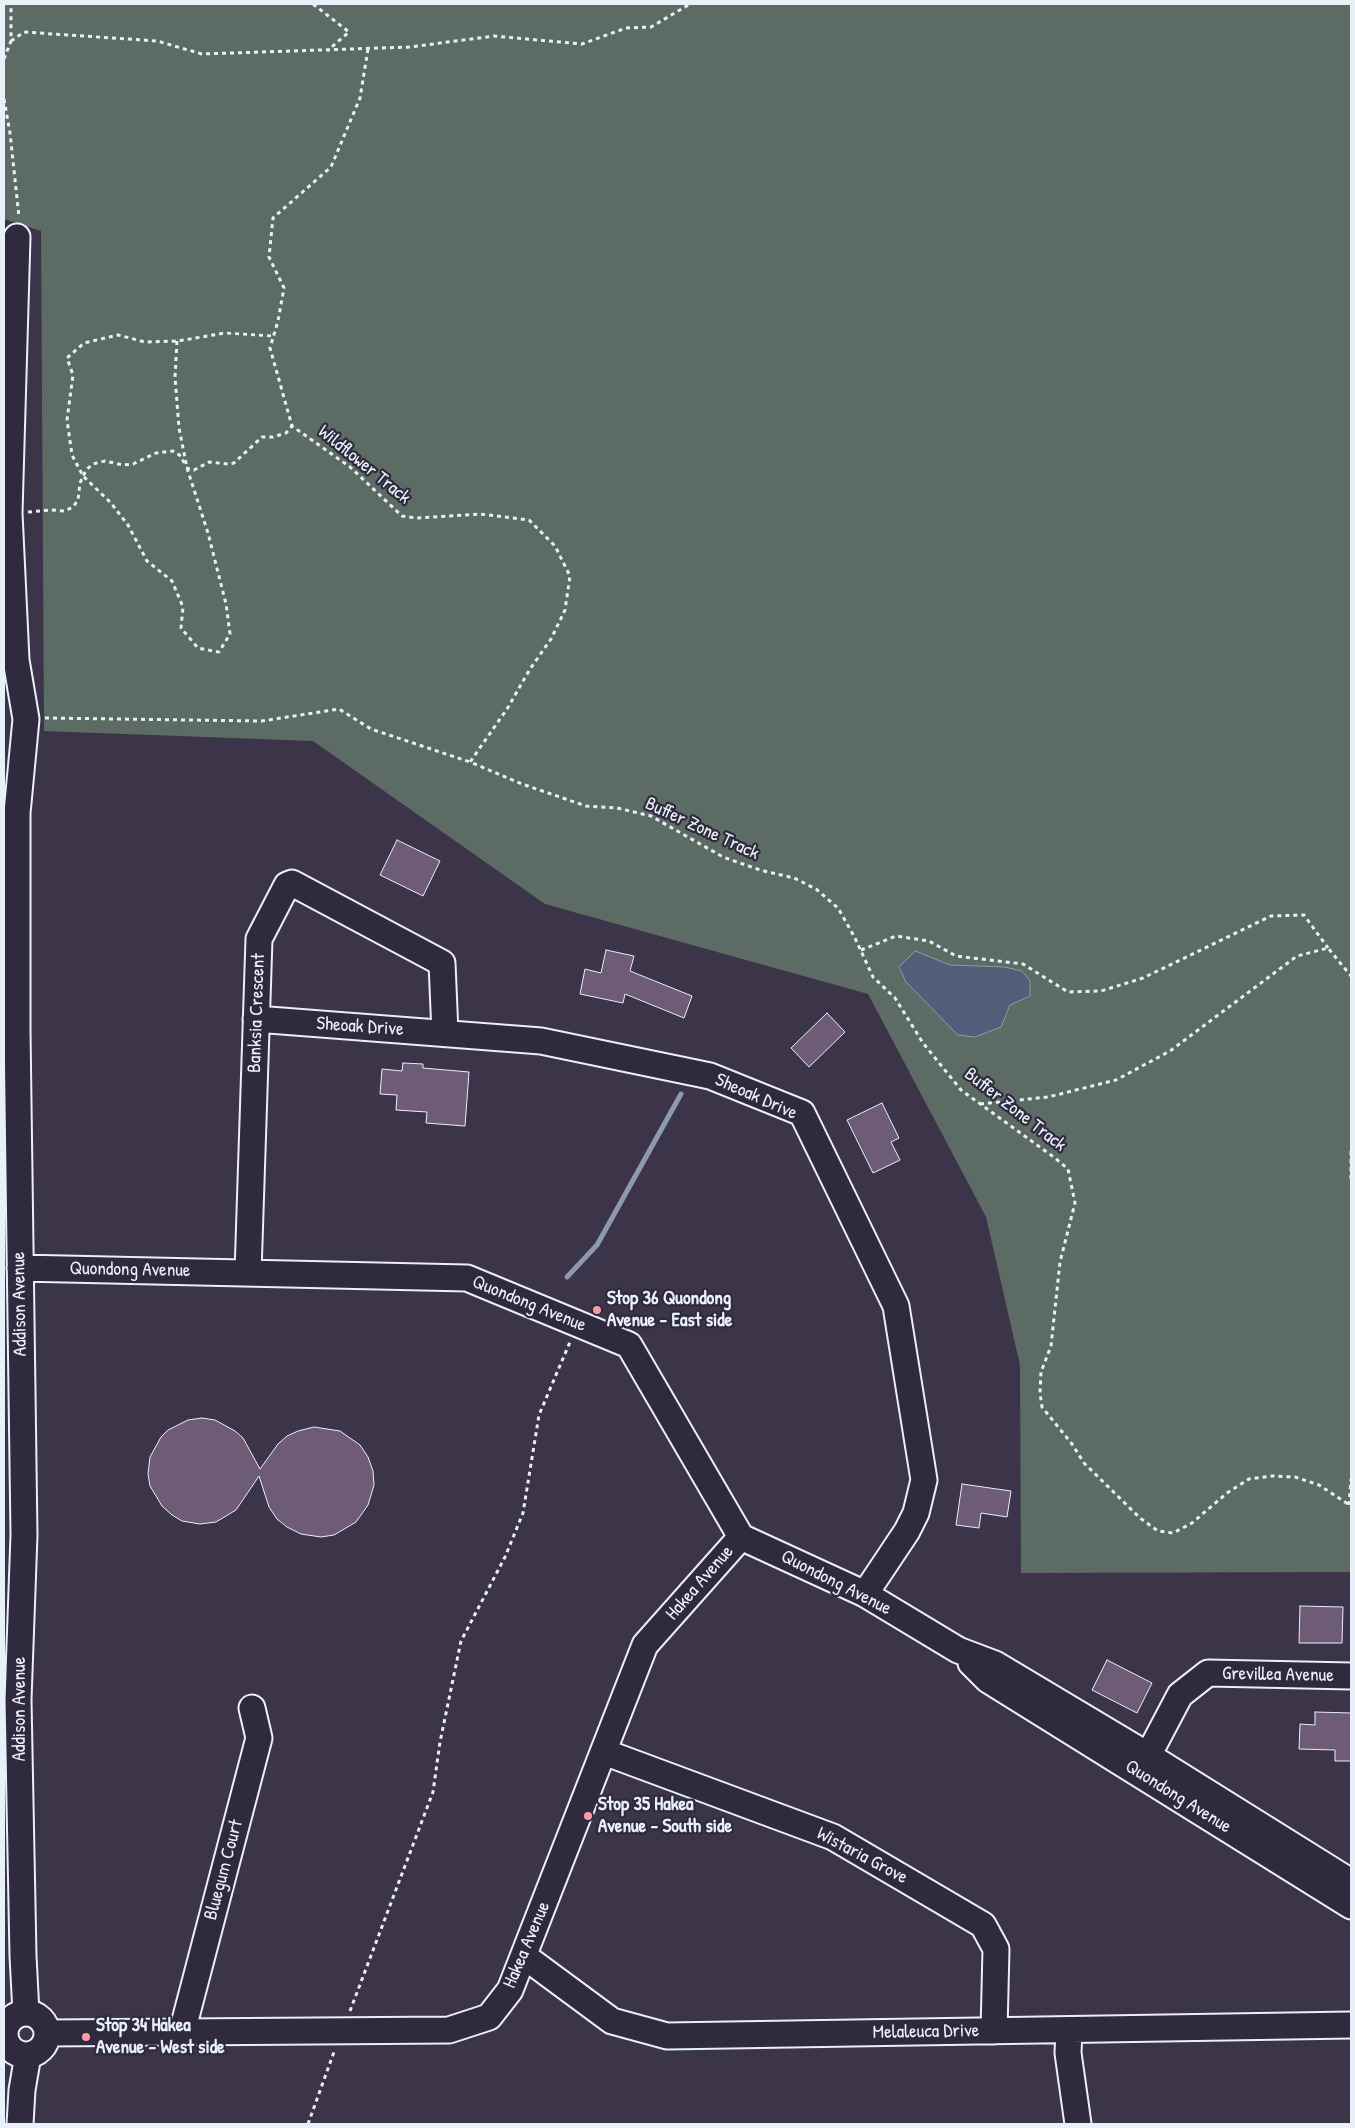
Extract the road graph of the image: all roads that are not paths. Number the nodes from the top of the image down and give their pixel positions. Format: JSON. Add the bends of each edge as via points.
{"nodes":[{"id":1,"x":17,"y":237,"type":"road end"},
{"id":2,"x":10,"y":814,"type":"edge"},
{"id":3,"x":256,"y":1019,"type":"junction"},
{"id":4,"x":10,"y":1031,"type":"edge"},
{"id":5,"x":445,"y":1033,"type":"junction"},
{"id":6,"x":20,"y":1268,"type":"junction"},
{"id":7,"x":248,"y":1273,"type":"junction"},
{"id":8,"x":14,"y":1534,"type":"edge"},
{"id":9,"x":741,"y":1537,"type":"junction"},
{"id":10,"x":865,"y":1594,"type":"junction"},
{"id":11,"x":1351,"y":1676,"type":"edge"},
{"id":12,"x":11,"y":1700,"type":"edge"},
{"id":13,"x":252,"y":1708,"type":"dead end"},
{"id":14,"x":604,"y":1752,"type":"junction"},
{"id":15,"x":1144,"y":1764,"type":"junction"},
{"id":16,"x":1351,"y":1882,"type":"edge"},
{"id":17,"x":1351,"y":1906,"type":"edge"},
{"id":18,"x":524,"y":1956,"type":"junction"},
{"id":19,"x":26,"y":2013,"type":"junction"},
{"id":20,"x":1351,"y":2025,"type":"edge"},
{"id":21,"x":1069,"y":2030,"type":"junction"},
{"id":22,"x":994,"y":2031,"type":"junction"},
{"id":23,"x":182,"y":2032,"type":"junction"},
{"id":24,"x":47,"y":2033,"type":"junction"},
{"id":25,"x":28,"y":2055,"type":"junction"},
{"id":26,"x":20,"y":2124,"type":"edge"},
{"id":27,"x":1078,"y":2124,"type":"edge"}],
"edges":[{"from":1,"to":2,"type":"street","name":"Addison Avenue","via":[[9,513],[16,660],[26,719]]},
{"from":2,"to":4,"type":"street","name":"Addison Avenue"},
{"from":3,"to":5,"type":"street","name":"Sheoak Drive"},
{"from":3,"to":5,"type":"street","name":"Banksia Crescent","via":[[259,939],[287,885],[292,883],[442,963]]},
{"from":3,"to":7,"type":"street","name":"Banksia Crescent"},
{"from":4,"to":6,"type":"street","name":"Addison Avenue"},
{"from":5,"to":10,"type":"street","name":"Sheoak Drive","via":[[541,1041],[710,1076],[802,1114],[896,1306],[924,1480],[916,1514]]},
{"from":6,"to":7,"type":"street","name":"Quondong Avenue"},
{"from":6,"to":8,"type":"street","name":"Addison Avenue"},
{"from":7,"to":9,"type":"street","name":"Quondong Avenue","via":[[466,1278],[629,1345]]},
{"from":8,"to":12,"type":"street","name":"Addison Avenue"},
{"from":9,"to":10,"type":"street","name":"Quondong Avenue"},
{"from":9,"to":14,"type":"street","name":"Hakea Avenue","via":[[645,1645]]},
{"from":10,"to":15,"type":"street","name":"Quondong Avenue","via":[[958,1650],[995,1664]]},
{"from":11,"to":15,"type":"street","name":"Grevillea Avenue","via":[[1208,1674],[1180,1695]]},
{"from":12,"to":19,"type":"street","name":"Addison Avenue"},
{"from":13,"to":23,"type":"street","name":"Bluegum Court","via":[[259,1738]]},
{"from":14,"to":18,"type":"street","name":"Hakea Avenue"},
{"from":14,"to":22,"type":"street","name":"Wistaria Grove","via":[[833,1837],[983,1925],[996,1949]]},
{"from":15,"to":16,"type":"street","name":"Quondong Avenue"},
{"from":15,"to":17,"type":"street","name":"Quondong Avenue"},
{"from":18,"to":22,"type":"street","name":"Melaleuca Drive","via":[[612,2021],[667,2036]]},
{"from":18,"to":23,"type":"street","name":"Hakea Avenue","via":[[510,1990],[490,2017],[449,2030]]},
{"from":19,"to":24,"type":"street","via":[[37,2016]]},
{"from":19,"to":25,"type":"street","via":[[12,2018],[4,2034],[10,2048]]},
{"from":20,"to":21,"type":"street","name":"Melaleuca Drive"},
{"from":21,"to":22,"type":"street","name":"Melaleuca Drive"},
{"from":21,"to":27,"type":"street","via":[[1068,2053]]},
{"from":23,"to":24,"type":"street","name":"Hakea Avenue"},
{"from":24,"to":25,"type":"street","via":[[41,2048]]},
{"from":25,"to":26,"type":"street"}]}
